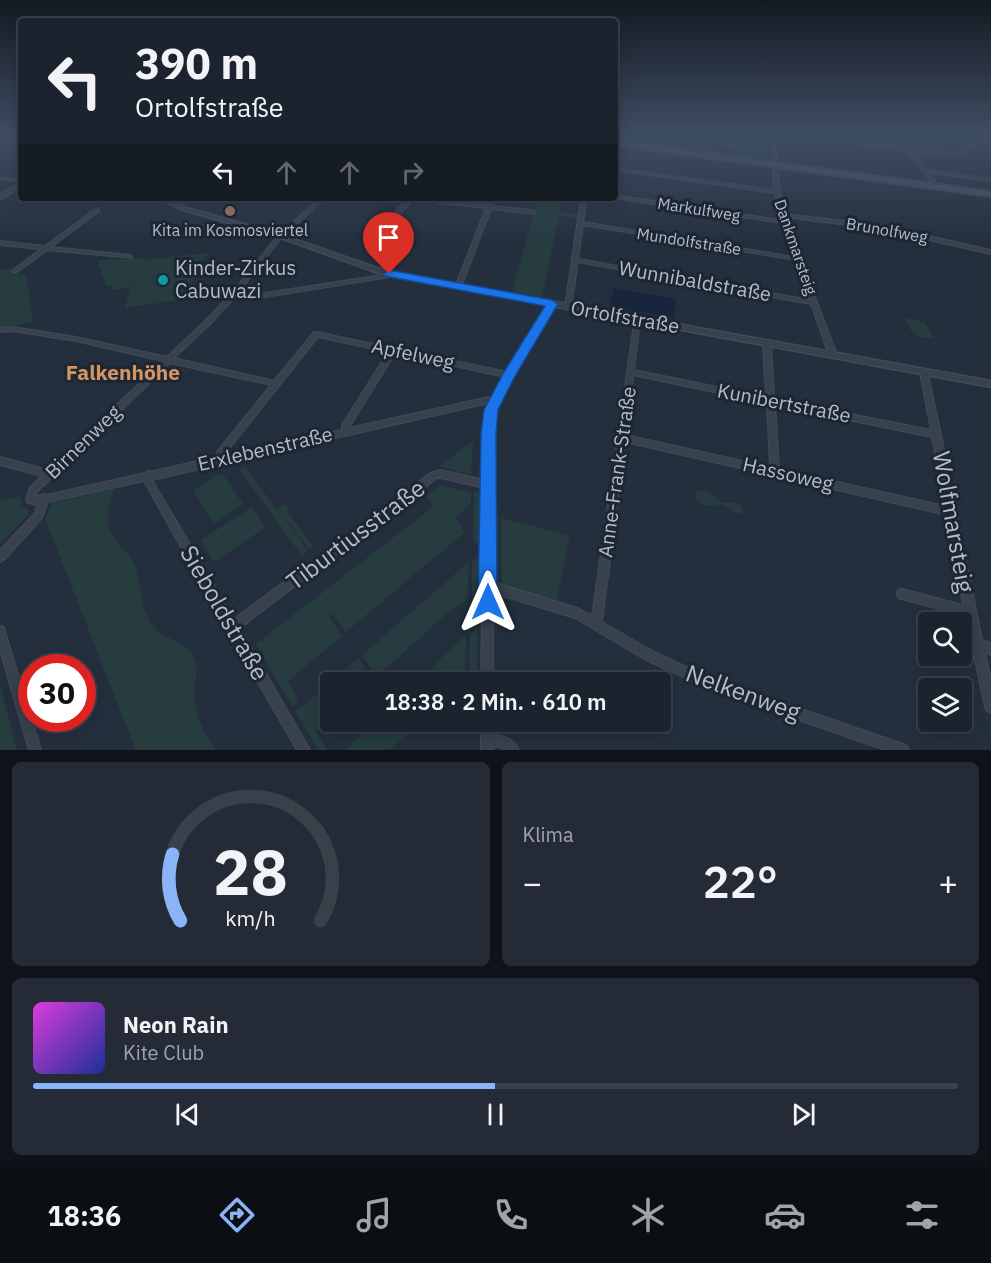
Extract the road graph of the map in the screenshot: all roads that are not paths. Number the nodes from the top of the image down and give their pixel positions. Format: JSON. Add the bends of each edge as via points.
{"nodes":[{"id":1,"x":629,"y":171,"type":"edge"},
{"id":2,"x":775,"y":171,"type":"edge"},
{"id":3,"x":828,"y":171,"type":"edge"},
{"id":4,"x":926,"y":171,"type":"joint"},
{"id":5,"x":0,"y":178,"type":"edge"},
{"id":6,"x":991,"y":180,"type":"edge"},
{"id":7,"x":18,"y":182,"type":"edge"},
{"id":8,"x":18,"y":185,"type":"edge"},
{"id":9,"x":936,"y":185,"type":"junction"},
{"id":10,"x":777,"y":192,"type":"junction"},
{"id":11,"x":991,"y":192,"type":"edge"},
{"id":12,"x":618,"y":196,"type":"edge"},
{"id":13,"x":0,"y":197,"type":"edge"},
{"id":14,"x":168,"y":201,"type":"edge"},
{"id":15,"x":320,"y":201,"type":"edge"},
{"id":16,"x":408,"y":201,"type":"edge"},
{"id":17,"x":438,"y":201,"type":"dead end"},
{"id":18,"x":491,"y":201,"type":"edge"},
{"id":19,"x":584,"y":201,"type":"edge"},
{"id":20,"x":489,"y":207,"type":"junction"},
{"id":21,"x":97,"y":210,"type":"dead end"},
{"id":22,"x":533,"y":212,"type":"dead end"},
{"id":23,"x":783,"y":219,"type":"junction"},
{"id":24,"x":580,"y":223,"type":"junction"},
{"id":25,"x":280,"y":236,"type":"junction"},
{"id":26,"x":381,"y":236,"type":"dead end"},
{"id":27,"x":0,"y":243,"type":"edge"},
{"id":28,"x":46,"y":248,"type":"junction"},
{"id":29,"x":991,"y":252,"type":"edge"},
{"id":30,"x":130,"y":258,"type":"dead end"},
{"id":31,"x":798,"y":259,"type":"junction"},
{"id":32,"x":575,"y":260,"type":"junction"},
{"id":33,"x":15,"y":271,"type":"dead end"},
{"id":34,"x":394,"y":275,"type":"junction"},
{"id":35,"x":458,"y":287,"type":"junction"},
{"id":36,"x":233,"y":296,"type":"junction"},
{"id":37,"x":815,"y":303,"type":"junction"},
{"id":38,"x":552,"y":304,"type":"junction"},
{"id":39,"x":568,"y":307,"type":"junction"},
{"id":40,"x":637,"y":319,"type":"junction"},
{"id":41,"x":0,"y":330,"type":"edge"},
{"id":42,"x":767,"y":343,"type":"junction"},
{"id":43,"x":393,"y":350,"type":"junction"},
{"id":44,"x":833,"y":355,"type":"junction"},
{"id":45,"x":171,"y":358,"type":"junction"},
{"id":46,"x":631,"y":372,"type":"junction"},
{"id":47,"x":924,"y":372,"type":"junction"},
{"id":48,"x":509,"y":375,"type":"junction"},
{"id":49,"x":277,"y":384,"type":"junction"},
{"id":50,"x":991,"y":384,"type":"edge"},
{"id":51,"x":771,"y":400,"type":"junction"},
{"id":52,"x":494,"y":401,"type":"junction"},
{"id":53,"x":346,"y":431,"type":"junction"},
{"id":54,"x":937,"y":435,"type":"junction"},
{"id":55,"x":623,"y":438,"type":"junction"},
{"id":56,"x":219,"y":459,"type":"junction"},
{"id":57,"x":0,"y":461,"type":"edge"},
{"id":58,"x":776,"y":471,"type":"junction"},
{"id":59,"x":49,"y":474,"type":"junction"},
{"id":60,"x":148,"y":475,"type":"junction"},
{"id":61,"x":488,"y":485,"type":"junction"},
{"id":62,"x":40,"y":500,"type":"junction"},
{"id":63,"x":952,"y":512,"type":"junction"},
{"id":64,"x":0,"y":557,"type":"edge"},
{"id":65,"x":488,"y":586,"type":"junction"},
{"id":66,"x":902,"y":594,"type":"dead end"},
{"id":67,"x":970,"y":612,"type":"joint"},
{"id":68,"x":972,"y":621,"type":"edge"},
{"id":69,"x":596,"y":625,"type":"junction"},
{"id":70,"x":232,"y":627,"type":"junction"},
{"id":71,"x":0,"y":631,"type":"edge"},
{"id":72,"x":977,"y":644,"type":"junction"},
{"id":73,"x":991,"y":649,"type":"edge"},
{"id":74,"x":487,"y":672,"type":"edge"},
{"id":75,"x":991,"y":707,"type":"edge"},
{"id":76,"x":487,"y":745,"type":"edge"},
{"id":77,"x":34,"y":750,"type":"edge"},
{"id":78,"x":304,"y":750,"type":"edge"},
{"id":79,"x":513,"y":750,"type":"edge"},
{"id":80,"x":903,"y":750,"type":"edge"}],
"edges":[{"from":1,"to":10,"type":"street"},
{"from":2,"to":10,"type":"street","name":"Dankmarsteig"},
{"from":3,"to":9,"type":"main road"},
{"from":4,"to":6,"type":"street"},
{"from":4,"to":9,"type":"street"},
{"from":5,"to":7,"type":"street"},
{"from":8,"to":13,"type":"street"},
{"from":9,"to":11,"type":"main road"},
{"from":10,"to":23,"type":"street","name":"Dankmarsteig"},
{"from":12,"to":23,"type":"street","name":"Markulfweg"},
{"from":14,"to":25,"type":"street","name":"Ortolfstraße"},
{"from":15,"to":25,"type":"street","name":"Birnenweg"},
{"from":16,"to":26,"type":"street"},
{"from":17,"to":20,"type":"street"},
{"from":18,"to":20,"type":"street"},
{"from":19,"to":24,"type":"street"},
{"from":20,"to":22,"type":"street"},
{"from":20,"to":35,"type":"street"},
{"from":21,"to":28,"type":"street"},
{"from":23,"to":29,"type":"street","name":"Brunolfweg","via":[[880,227]]},
{"from":23,"to":31,"type":"street","name":"Dankmarsteig"},
{"from":24,"to":31,"type":"street","name":"Mundolfstraße"},
{"from":24,"to":32,"type":"street"},
{"from":25,"to":34,"type":"street","name":"Ortolfstraße"},
{"from":25,"to":36,"type":"street","name":"Birnenweg"},
{"from":27,"to":28,"type":"street"},
{"from":28,"to":30,"type":"street"},
{"from":28,"to":33,"type":"street"},
{"from":31,"to":37,"type":"street","name":"Dankmarsteig"},
{"from":32,"to":37,"type":"street","name":"Wunnibaldstraße"},
{"from":32,"to":39,"type":"street"},
{"from":34,"to":35,"type":"street","name":"Ortolfstraße"},
{"from":34,"to":36,"type":"street","via":[[252,297]]},
{"from":35,"to":38,"type":"street","name":"Ortolfstraße"},
{"from":36,"to":45,"type":"street","name":"Birnenweg"},
{"from":37,"to":44,"type":"street","name":"Dankmarsteig"},
{"from":38,"to":39,"type":"street","name":"Ortolfstraße"},
{"from":38,"to":48,"type":"street"},
{"from":39,"to":40,"type":"street","name":"Ortolfstraße"},
{"from":40,"to":42,"type":"street","name":"Ortolfstraße"},
{"from":40,"to":46,"type":"street","name":"Anne-Frank-Straße"},
{"from":41,"to":45,"type":"street","via":[[76,339]]},
{"from":42,"to":44,"type":"street","name":"Ortolfstraße"},
{"from":42,"to":51,"type":"street"},
{"from":43,"to":48,"type":"street","name":"Apfelweg"},
{"from":43,"to":49,"type":"street","name":"Apfelweg","via":[[316,334]]},
{"from":43,"to":53,"type":"street"},
{"from":44,"to":47,"type":"street","name":"Ortolfstraße"},
{"from":45,"to":49,"type":"street"},
{"from":45,"to":59,"type":"street","name":"Birnenweg"},
{"from":46,"to":51,"type":"street","name":"Kunibertstraße"},
{"from":46,"to":55,"type":"street","name":"Anne-Frank-Straße"},
{"from":47,"to":50,"type":"street","name":"Ortolfstraße"},
{"from":47,"to":54,"type":"street","name":"Wolfmarsteig"},
{"from":48,"to":52,"type":"street"},
{"from":49,"to":56,"type":"street"},
{"from":51,"to":54,"type":"street","name":"Kunibertstraße"},
{"from":51,"to":58,"type":"street"},
{"from":52,"to":53,"type":"street","name":"Erxlebenstraße"},
{"from":52,"to":61,"type":"street","via":[[489,421]]},
{"from":53,"to":56,"type":"street","name":"Erxlebenstraße"},
{"from":54,"to":63,"type":"street","name":"Wolfmarsteig"},
{"from":55,"to":58,"type":"street","name":"Hassoweg"},
{"from":55,"to":69,"type":"street","name":"Anne-Frank-Straße"},
{"from":56,"to":60,"type":"street","name":"Erxlebenstraße"},
{"from":57,"to":59,"type":"street"},
{"from":58,"to":63,"type":"street","name":"Hassoweg"},
{"from":59,"to":62,"type":"street","name":"Birnenweg","via":[[30,495],[31,500]]},
{"from":60,"to":62,"type":"street","name":"Erxlebenstraße"},
{"from":60,"to":70,"type":"street","name":"Sieboldstraße"},
{"from":61,"to":65,"type":"street"},
{"from":61,"to":70,"type":"street","name":"Tiburtiusstraße","via":[[435,475]]},
{"from":62,"to":64,"type":"street","via":[[39,515]]},
{"from":63,"to":67,"type":"street","name":"Wolfmarsteig"},
{"from":65,"to":69,"type":"street","name":"Nelkenweg","via":[[577,613]]},
{"from":65,"to":74,"type":"street"},
{"from":66,"to":67,"type":"street"},
{"from":68,"to":72,"type":"street","name":"Wolfmarsteig"},
{"from":69,"to":80,"type":"street","name":"Nelkenweg","via":[[707,682]]},
{"from":70,"to":78,"type":"street","name":"Sieboldstraße"},
{"from":71,"to":77,"type":"street"},
{"from":72,"to":73,"type":"street"},
{"from":72,"to":75,"type":"street","name":"Wolfmarsteig"},
{"from":76,"to":79,"type":"street","via":[[501,741]]}]}
